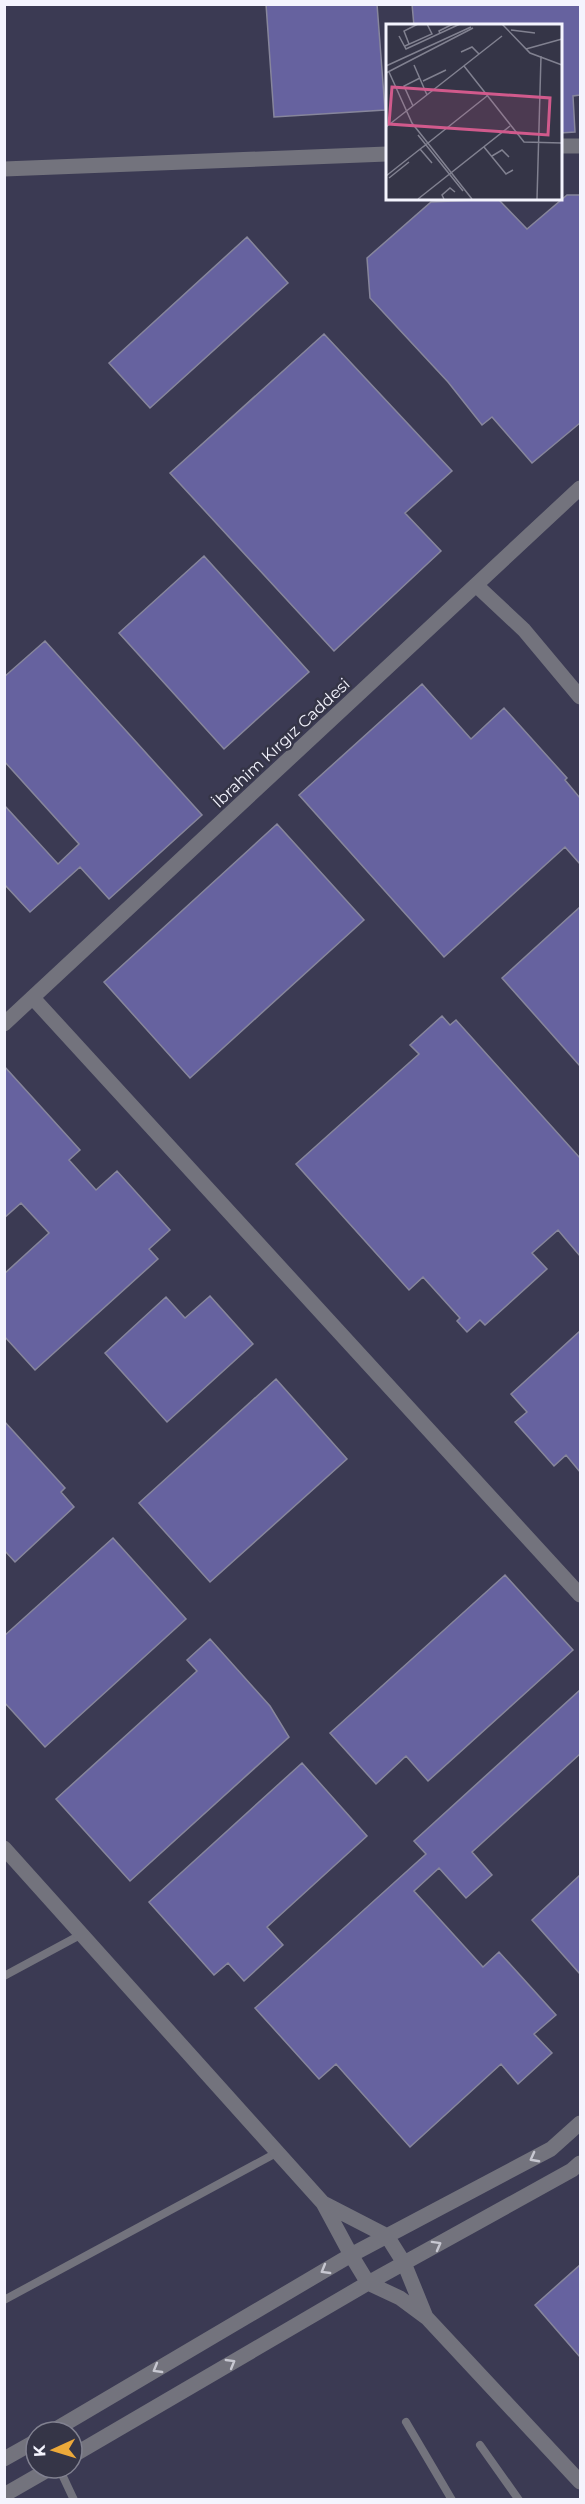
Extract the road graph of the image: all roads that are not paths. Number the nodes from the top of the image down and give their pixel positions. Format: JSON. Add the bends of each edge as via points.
{"nodes":[{"id":1,"x":561,"y":146,"type":"edge"},
{"id":2,"x":580,"y":146,"type":"edge"},
{"id":3,"x":386,"y":154,"type":"edge"},
{"id":4,"x":4,"y":170,"type":"edge"},
{"id":5,"x":580,"y":488,"type":"edge"},
{"id":6,"x":477,"y":586,"type":"junction"},
{"id":7,"x":580,"y":697,"type":"edge"},
{"id":8,"x":33,"y":998,"type":"junction"},
{"id":9,"x":4,"y":1023,"type":"edge"},
{"id":10,"x":580,"y":1595,"type":"edge"},
{"id":11,"x":4,"y":1848,"type":"edge"},
{"id":12,"x":82,"y":1934,"type":"junction"},
{"id":13,"x":4,"y":1976,"type":"edge"},
{"id":14,"x":580,"y":2123,"type":"edge"},
{"id":15,"x":278,"y":2152,"type":"junction"},
{"id":16,"x":580,"y":2163,"type":"edge"},
{"id":17,"x":323,"y":2203,"type":"junction"},
{"id":18,"x":387,"y":2236,"type":"junction"},
{"id":19,"x":351,"y":2255,"type":"junction"},
{"id":20,"x":404,"y":2263,"type":"junction"},
{"id":21,"x":368,"y":2283,"type":"junction"},
{"id":22,"x":4,"y":2300,"type":"edge"},
{"id":23,"x":427,"y":2318,"type":"junction"},
{"id":24,"x":71,"y":2420,"type":"edge"},
{"id":25,"x":406,"y":2422,"type":"dead end"},
{"id":26,"x":480,"y":2445,"type":"dead end"},
{"id":27,"x":24,"y":2448,"type":"edge"},
{"id":28,"x":84,"y":2449,"type":"edge"},
{"id":29,"x":4,"y":2459,"type":"edge"},
{"id":30,"x":30,"y":2480,"type":"edge"},
{"id":31,"x":65,"y":2480,"type":"edge"},
{"id":32,"x":580,"y":2482,"type":"edge"},
{"id":33,"x":4,"y":2495,"type":"edge"},
{"id":34,"x":74,"y":2499,"type":"edge"},
{"id":35,"x":452,"y":2499,"type":"edge"},
{"id":36,"x":519,"y":2499,"type":"edge"}],
"edges":[{"from":1,"to":2,"type":"street"},
{"from":3,"to":4,"type":"street"},
{"from":5,"to":6,"type":"street","name":"İbrahim Kırgız Caddesi"},
{"from":6,"to":7,"type":"street","via":[[524,630]]},
{"from":6,"to":8,"type":"street","name":"İbrahim Kırgız Caddesi"},
{"from":8,"to":9,"type":"street","name":"İbrahim Kırgız Caddesi"},
{"from":8,"to":10,"type":"street"},
{"from":11,"to":12,"type":"street"},
{"from":12,"to":13,"type":"lane"},
{"from":12,"to":15,"type":"street"},
{"from":14,"to":18,"type":"street","one_way":true,"via":[[551,2149]]},
{"from":15,"to":17,"type":"street"},
{"from":15,"to":22,"type":"lane"},
{"from":20,"to":16,"type":"street","one_way":true},
{"from":17,"to":18,"type":"street"},
{"from":17,"to":19,"type":"street"},
{"from":18,"to":19,"type":"street"},
{"from":18,"to":20,"type":"street"},
{"from":19,"to":21,"type":"street"},
{"from":19,"to":24,"type":"street","one_way":true},
{"from":20,"to":21,"type":"street"},
{"from":20,"to":23,"type":"street"},
{"from":21,"to":23,"type":"street","via":[[400,2298]]},
{"from":28,"to":21,"type":"street","one_way":true},
{"from":23,"to":32,"type":"street"},
{"from":25,"to":35,"type":"lane"},
{"from":26,"to":36,"type":"lane"},
{"from":27,"to":29,"type":"street"},
{"from":30,"to":33,"type":"street"},
{"from":31,"to":34,"type":"lane"}]}
